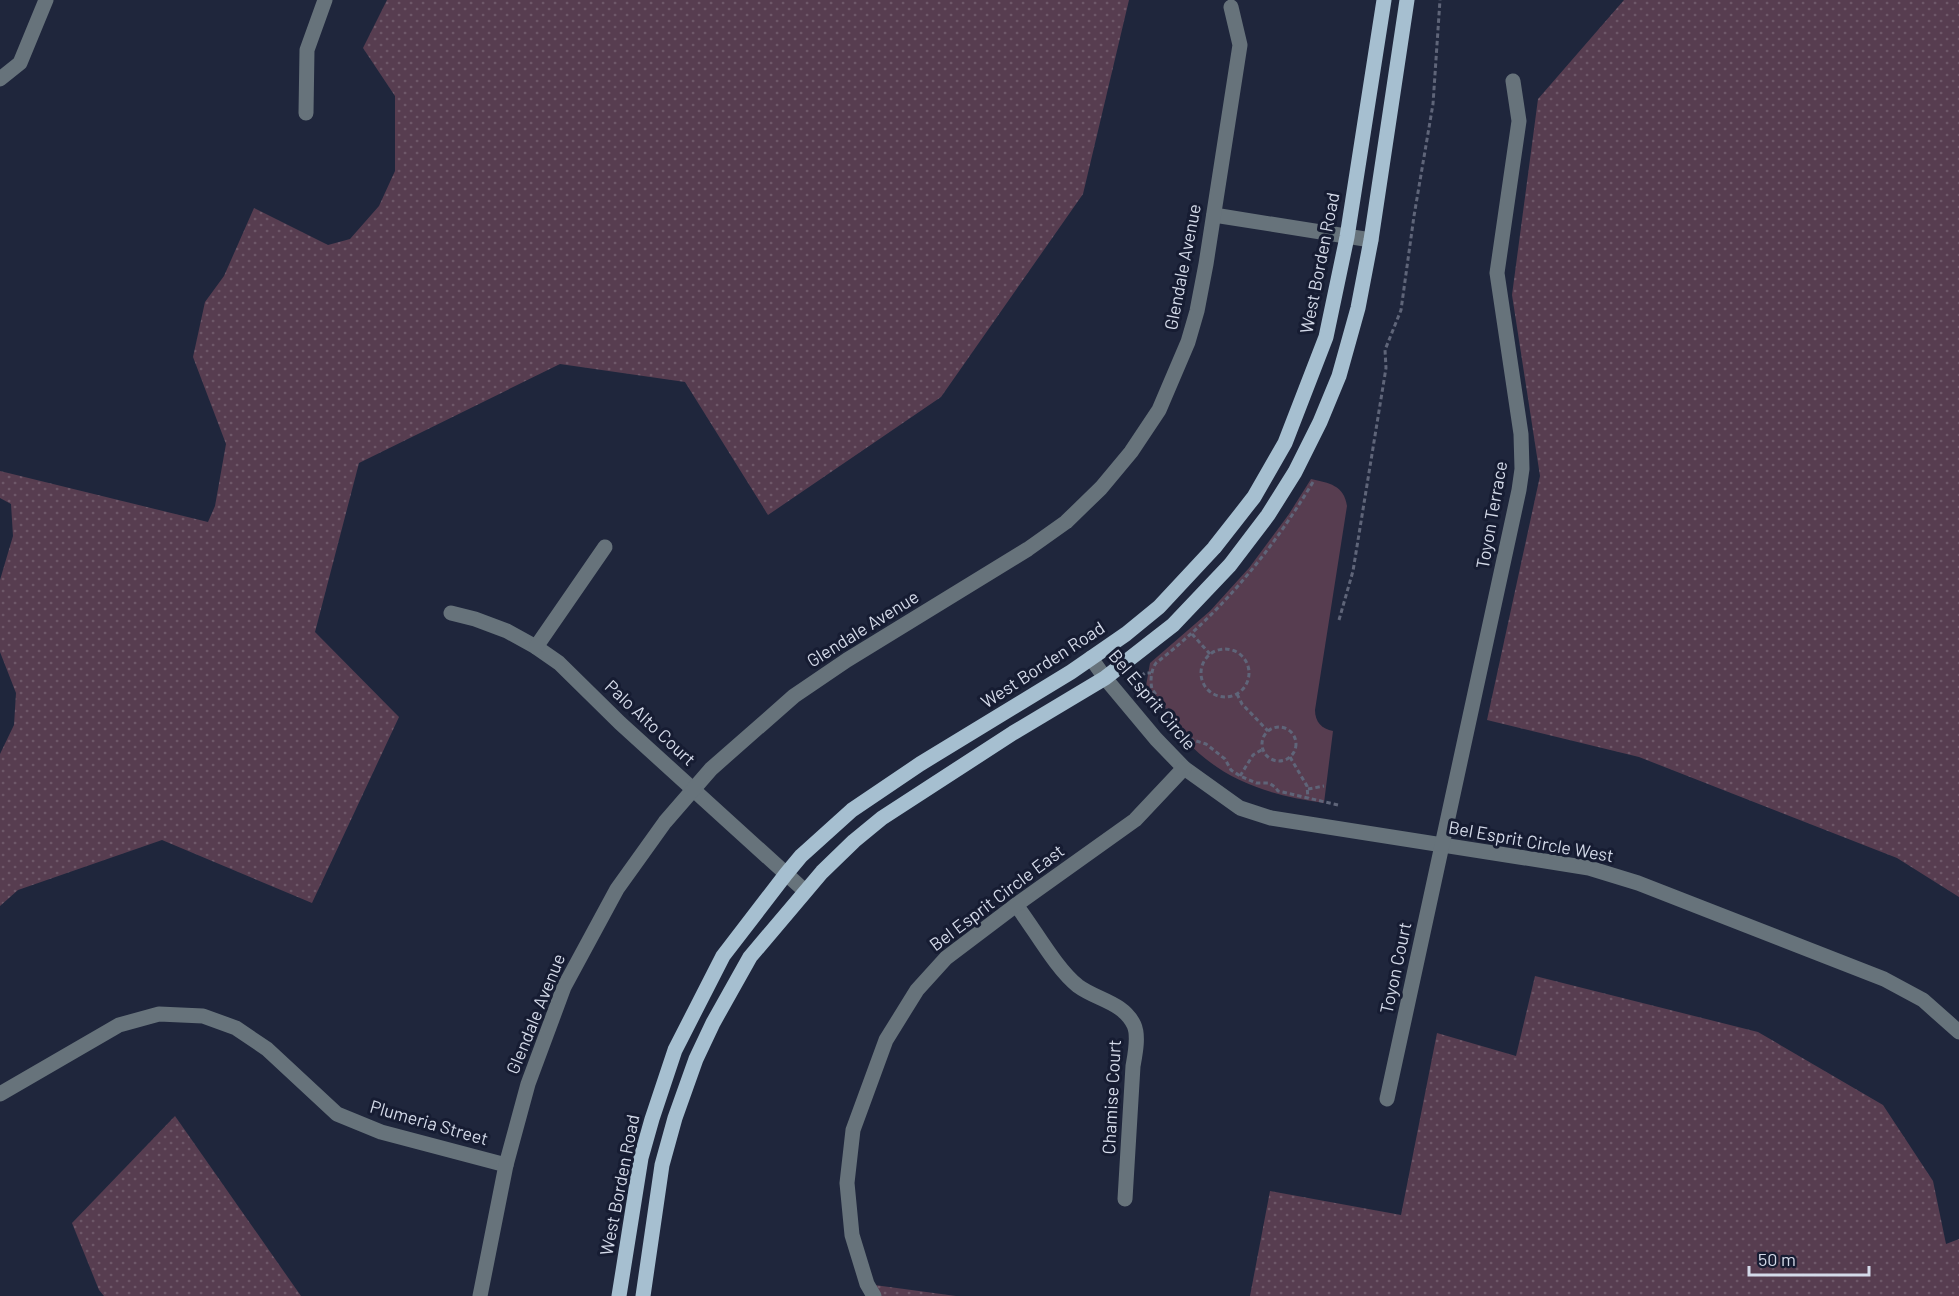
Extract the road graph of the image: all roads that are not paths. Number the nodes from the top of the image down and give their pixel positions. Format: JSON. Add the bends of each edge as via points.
{"nodes":[{"id":1,"x":46,"y":0,"type":"edge"},
{"id":2,"x":326,"y":0,"type":"edge"},
{"id":3,"x":1384,"y":0,"type":"edge"},
{"id":4,"x":1407,"y":0,"type":"edge"},
{"id":5,"x":1231,"y":8,"type":"dead end"},
{"id":6,"x":0,"y":79,"type":"edge"},
{"id":7,"x":1513,"y":81,"type":"dead end"},
{"id":8,"x":306,"y":113,"type":"dead end"},
{"id":9,"x":1214,"y":215,"type":"junction"},
{"id":10,"x":1347,"y":237,"type":"junction"},
{"id":11,"x":1371,"y":240,"type":"junction"},
{"id":12,"x":605,"y":547,"type":"dead end"},
{"id":13,"x":451,"y":613,"type":"dead end"},
{"id":14,"x":536,"y":647,"type":"junction"},
{"id":15,"x":1091,"y":658,"type":"junction"},
{"id":16,"x":1105,"y":678,"type":"junction"},
{"id":17,"x":1184,"y":768,"type":"junction"},
{"id":18,"x":693,"y":789,"type":"junction"},
{"id":19,"x":1443,"y":845,"type":"junction"},
{"id":20,"x":786,"y":874,"type":"junction"},
{"id":21,"x":805,"y":891,"type":"junction"},
{"id":22,"x":1016,"y":905,"type":"junction"},
{"id":23,"x":1959,"y":1032,"type":"edge"},
{"id":24,"x":0,"y":1094,"type":"edge"},
{"id":25,"x":1388,"y":1099,"type":"dead end"},
{"id":26,"x":506,"y":1165,"type":"junction"},
{"id":27,"x":1125,"y":1198,"type":"dead end"},
{"id":28,"x":480,"y":1296,"type":"edge"},
{"id":29,"x":619,"y":1296,"type":"edge"},
{"id":30,"x":643,"y":1296,"type":"edge"},
{"id":31,"x":874,"y":1296,"type":"edge"}],
"edges":[{"from":1,"to":6,"type":"street","via":[[20,63]]},
{"from":2,"to":8,"type":"street","via":[[307,50]]},
{"from":3,"to":10,"type":"main road","name":"West Borden Road"},
{"from":4,"to":11,"type":"main road"},
{"from":5,"to":9,"type":"street","name":"Glendale Avenue","via":[[1240,45]]},
{"from":7,"to":19,"type":"street","name":"Toyon Terrace","via":[[1519,121],[1497,273],[1521,434],[1522,469]]},
{"from":9,"to":10,"type":"street"},
{"from":9,"to":18,"type":"street","name":"Glendale Avenue","via":[[1188,342],[1159,410],[1101,488],[1066,522],[1028,549],[794,696]]},
{"from":10,"to":11,"type":"street"},
{"from":10,"to":15,"type":"main road","name":"West Borden Road","via":[[1326,337],[1286,443],[1254,497],[1214,548],[1159,607]]},
{"from":11,"to":16,"type":"main road","via":[[1339,376],[1295,472],[1230,565],[1145,648]]},
{"from":12,"to":14,"type":"street"},
{"from":13,"to":14,"type":"street","name":"Palo Alto Court","via":[[475,619]]},
{"from":14,"to":18,"type":"street","name":"Palo Alto Court","via":[[559,663]]},
{"from":15,"to":16,"type":"street","name":"Bel Esprit Circle"},
{"from":15,"to":20,"type":"main road","name":"West Borden Road","via":[[852,810]]},
{"from":16,"to":17,"type":"street","name":"Bel Esprit Circle"},
{"from":16,"to":21,"type":"main road","via":[[882,818]]},
{"from":17,"to":19,"type":"street","name":"Bel Esprit Circle West","via":[[1240,808],[1271,818]]},
{"from":17,"to":22,"type":"street","name":"Bel Esprit Circle East","via":[[1136,820]]},
{"from":18,"to":20,"type":"street","name":"Palo Alto Court"},
{"from":18,"to":26,"type":"street","name":"Glendale Avenue","via":[[616,889],[564,987],[528,1084]]},
{"from":19,"to":23,"type":"street","name":"Bel Esprit Circle West","via":[[1589,868],[1638,883],[1884,979],[1923,1000]]},
{"from":19,"to":25,"type":"street","name":"Toyon Court"},
{"from":20,"to":21,"type":"street","name":"Palo Alto Court"},
{"from":20,"to":29,"type":"main road","name":"West Borden Road","via":[[723,956],[675,1050],[641,1158]]},
{"from":21,"to":30,"type":"main road","via":[[750,957],[696,1059],[662,1165]]},
{"from":22,"to":27,"type":"street","name":"Chamise Court","via":[[1078,986],[1119,1007],[1135,1026]]},
{"from":22,"to":31,"type":"street","name":"Bel Esprit Circle East","via":[[946,958],[917,990],[886,1040],[853,1130],[847,1183],[852,1235]]},
{"from":24,"to":26,"type":"street","name":"Plumeria Street","via":[[119,1025],[159,1014],[203,1016],[236,1028],[267,1049],[337,1114],[381,1132]]},
{"from":26,"to":28,"type":"street","name":"Glendale Avenue"}]}
